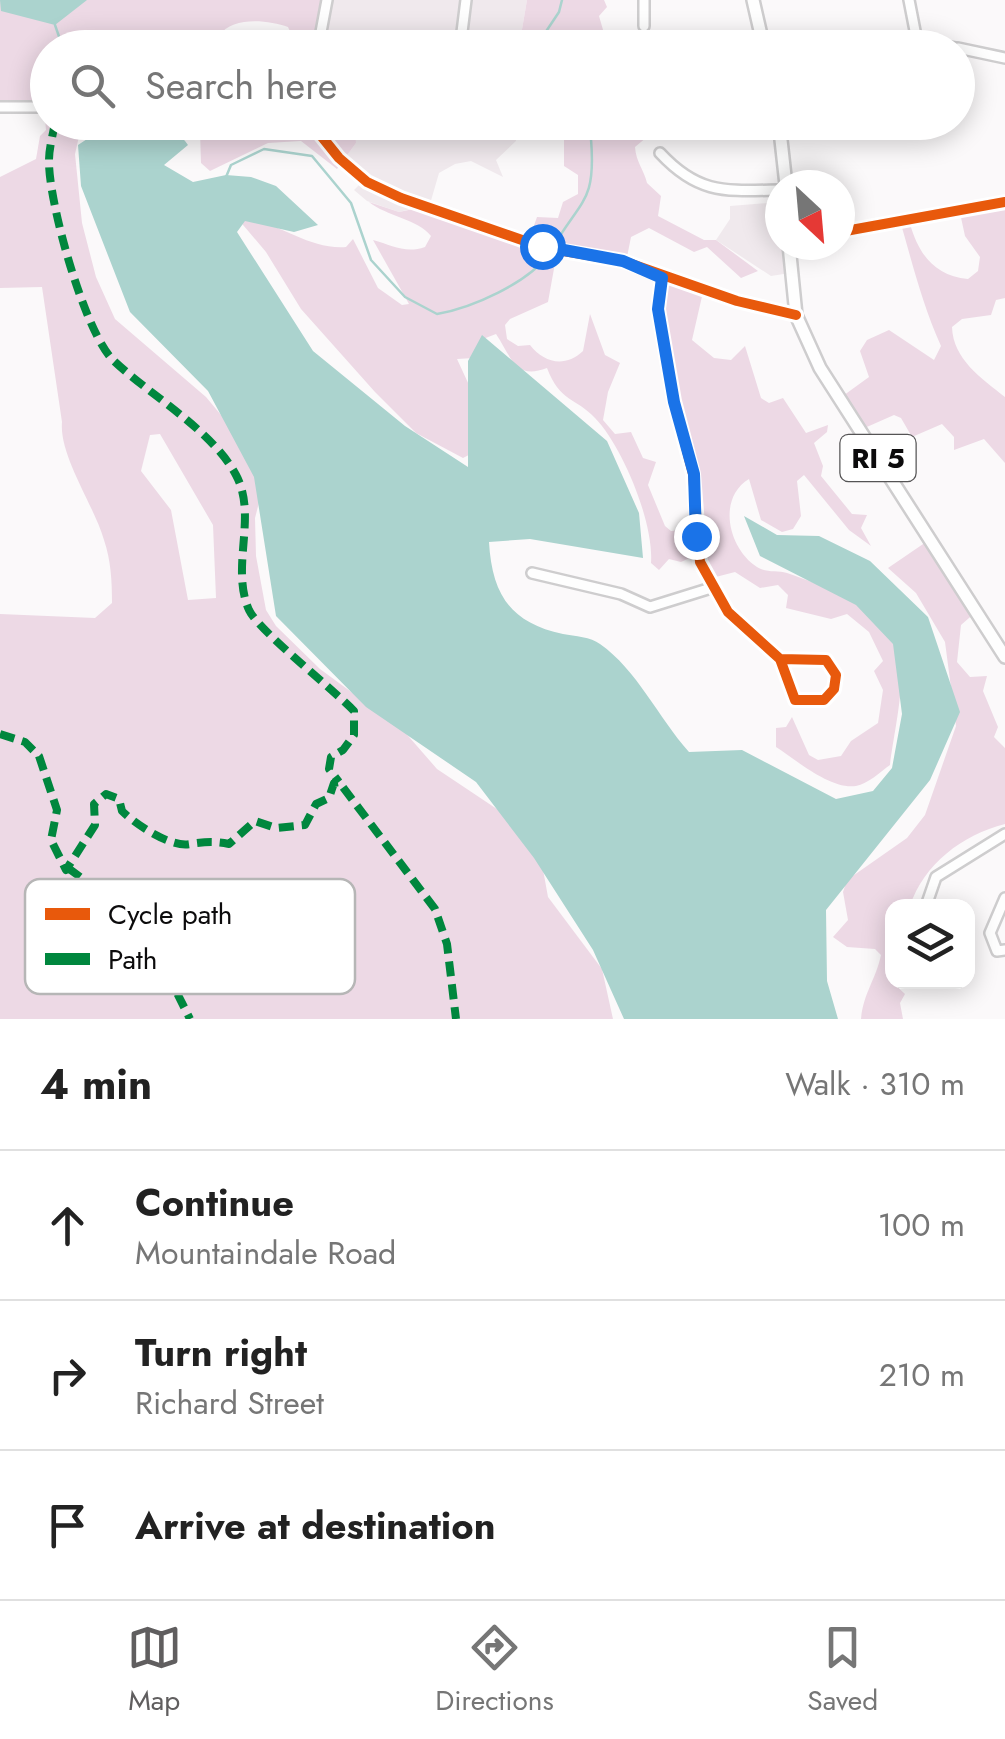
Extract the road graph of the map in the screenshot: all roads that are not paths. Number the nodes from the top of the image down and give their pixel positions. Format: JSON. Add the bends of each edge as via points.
{"nodes":[{"id":1,"x":327,"y":0,"type":"edge"},
{"id":2,"x":466,"y":0,"type":"edge"},
{"id":3,"x":644,"y":0,"type":"edge"},
{"id":4,"x":753,"y":0,"type":"edge"},
{"id":5,"x":909,"y":0,"type":"edge"},
{"id":6,"x":644,"y":26,"type":"dead end"},
{"id":7,"x":321,"y":30,"type":"edge"},
{"id":8,"x":462,"y":30,"type":"edge"},
{"id":9,"x":760,"y":30,"type":"edge"},
{"id":10,"x":915,"y":30,"type":"edge"},
{"id":11,"x":975,"y":52,"type":"edge"},
{"id":12,"x":1005,"y":58,"type":"edge"},
{"id":13,"x":0,"y":107,"type":"edge"},
{"id":14,"x":30,"y":107,"type":"edge"},
{"id":15,"x":324,"y":140,"type":"edge"},
{"id":16,"x":781,"y":140,"type":"edge"},
{"id":17,"x":660,"y":153,"type":"dead end"},
{"id":18,"x":784,"y":170,"type":"edge"},
{"id":19,"x":765,"y":190,"type":"edge"},
{"id":20,"x":1005,"y":202,"type":"edge"},
{"id":21,"x":855,"y":229,"type":"edge"},
{"id":22,"x":790,"y":260,"type":"edge"},
{"id":23,"x":662,"y":278,"type":"junction"},
{"id":24,"x":796,"y":315,"type":"junction"},
{"id":25,"x":532,"y":573,"type":"dead end"},
{"id":26,"x":710,"y":588,"type":"junction"},
{"id":27,"x":1005,"y":656,"type":"edge"},
{"id":28,"x":780,"y":659,"type":"junction"},
{"id":29,"x":1005,"y":834,"type":"edge"},
{"id":30,"x":1005,"y":898,"type":"edge"},
{"id":31,"x":928,"y":899,"type":"edge"},
{"id":32,"x":1005,"y":950,"type":"edge"}],
"edges":[{"from":1,"to":7,"type":"street"},
{"from":2,"to":8,"type":"street"},
{"from":3,"to":6,"type":"street"},
{"from":4,"to":9,"type":"main road"},
{"from":5,"to":10,"type":"street"},
{"from":11,"to":12,"type":"street"},
{"from":13,"to":14,"type":"street"},
{"from":15,"to":23,"type":"street","via":[[367,182],[401,198],[545,248],[623,261]]},
{"from":16,"to":18,"type":"main road"},
{"from":17,"to":19,"type":"street","via":[[680,174],[714,191]]},
{"from":20,"to":21,"type":"street"},
{"from":22,"to":24,"type":"main road","number":"RI 5"},
{"from":23,"to":24,"type":"street"},
{"from":23,"to":26,"type":"street","via":[[658,309],[694,474],[700,562]]},
{"from":24,"to":27,"type":"main road","number":"RI 5","via":[[839,400]]},
{"from":25,"to":26,"type":"street","via":[[650,607]]},
{"from":26,"to":28,"type":"street"},
{"from":28,"to":28,"type":"street","via":[[795,700],[828,697],[835,670],[819,658]]},
{"from":29,"to":31,"type":"street","via":[[936,878]]},
{"from":30,"to":32,"type":"street","via":[[990,933],[997,951]]}]}
